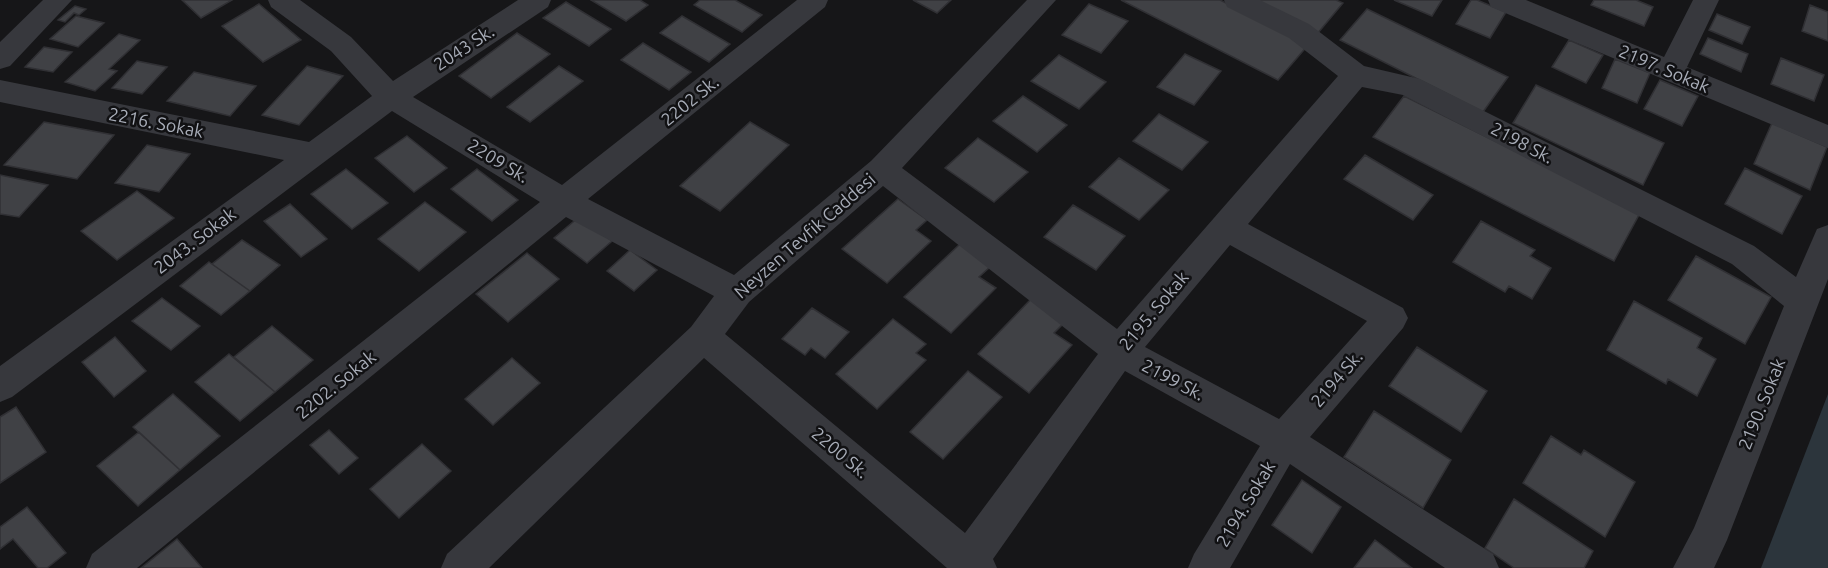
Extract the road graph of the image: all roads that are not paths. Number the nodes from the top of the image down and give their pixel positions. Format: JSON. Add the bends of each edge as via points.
{"nodes":[{"id":1,"x":59,"y":0,"type":"edge"},
{"id":2,"x":281,"y":0,"type":"edge"},
{"id":3,"x":538,"y":0,"type":"edge"},
{"id":4,"x":815,"y":0,"type":"edge"},
{"id":5,"x":1042,"y":0,"type":"edge"},
{"id":6,"x":1237,"y":0,"type":"edge"},
{"id":7,"x":1501,"y":0,"type":"edge"},
{"id":8,"x":1706,"y":0,"type":"edge"},
{"id":9,"x":0,"y":59,"type":"edge"},
{"id":10,"x":1671,"y":72,"type":"junction"},
{"id":11,"x":1356,"y":75,"type":"junction"},
{"id":12,"x":0,"y":91,"type":"edge"},
{"id":13,"x":391,"y":97,"type":"junction"},
{"id":14,"x":1828,"y":137,"type":"edge"},
{"id":15,"x":313,"y":154,"type":"junction"},
{"id":16,"x":882,"y":169,"type":"junction"},
{"id":17,"x":565,"y":202,"type":"junction"},
{"id":18,"x":1226,"y":227,"type":"junction"},
{"id":19,"x":1828,"y":238,"type":"edge"},
{"id":20,"x":737,"y":292,"type":"junction"},
{"id":21,"x":1802,"y":300,"type":"junction"},
{"id":22,"x":703,"y":337,"type":"junction"},
{"id":23,"x":1120,"y":351,"type":"junction"},
{"id":24,"x":0,"y":386,"type":"edge"},
{"id":25,"x":1284,"y":441,"type":"junction"},
{"id":26,"x":973,"y":564,"type":"edge"},
{"id":27,"x":106,"y":568,"type":"edge"},
{"id":28,"x":460,"y":568,"type":"edge"},
{"id":29,"x":1208,"y":568,"type":"edge"},
{"id":30,"x":1479,"y":568,"type":"edge"},
{"id":31,"x":1693,"y":568,"type":"edge"}],
"edges":[{"from":1,"to":9,"type":"street"},
{"from":2,"to":13,"type":"street","name":"2209 Sk.","via":[[341,44]]},
{"from":3,"to":13,"type":"street","name":"2043 Sk."},
{"from":4,"to":17,"type":"street","name":"2202 Sk."},
{"from":5,"to":16,"type":"street","name":"Neyzen Tevfik Caddesi"},
{"from":6,"to":11,"type":"street","name":"2198 Sk.","via":[[1299,31]]},
{"from":7,"to":10,"type":"street","name":"2197. Sokak"},
{"from":8,"to":10,"type":"street"},
{"from":10,"to":14,"type":"street","name":"2197. Sokak"},
{"from":11,"to":18,"type":"street","name":"2195. Sokak"},
{"from":11,"to":21,"type":"street","name":"2198 Sk.","via":[[1410,86],[1458,109],[1743,255]]},
{"from":12,"to":15,"type":"street","name":"2216. Sokak"},
{"from":13,"to":15,"type":"street","name":"2043. Sokak"},
{"from":13,"to":17,"type":"street","name":"2209 Sk."},
{"from":15,"to":24,"type":"street","name":"2043. Sokak"},
{"from":16,"to":20,"type":"street","name":"Neyzen Tevfik Caddesi"},
{"from":16,"to":23,"type":"street","name":"2199 Sk."},
{"from":17,"to":20,"type":"street","name":"2209 Sk."},
{"from":17,"to":27,"type":"street","name":"2202. Sokak"},
{"from":18,"to":23,"type":"street","name":"2195. Sokak"},
{"from":18,"to":25,"type":"street","name":"2194 Sk.","via":[[1391,318]]},
{"from":19,"to":21,"type":"street","name":"2190. Sokak"},
{"from":20,"to":22,"type":"street","name":"Neyzen Tevfik Caddesi"},
{"from":21,"to":31,"type":"street","name":"2190. Sokak","via":[[1708,540]]},
{"from":22,"to":26,"type":"street","name":"2200 Sk."},
{"from":22,"to":28,"type":"street","name":"Neyzen Tevfik Caddesi"},
{"from":23,"to":25,"type":"street","name":"2199 Sk."},
{"from":23,"to":26,"type":"street","name":"2195. Sokak"},
{"from":25,"to":29,"type":"street","name":"2194. Sokak"},
{"from":25,"to":30,"type":"street","name":"2199 Sk."}]}
